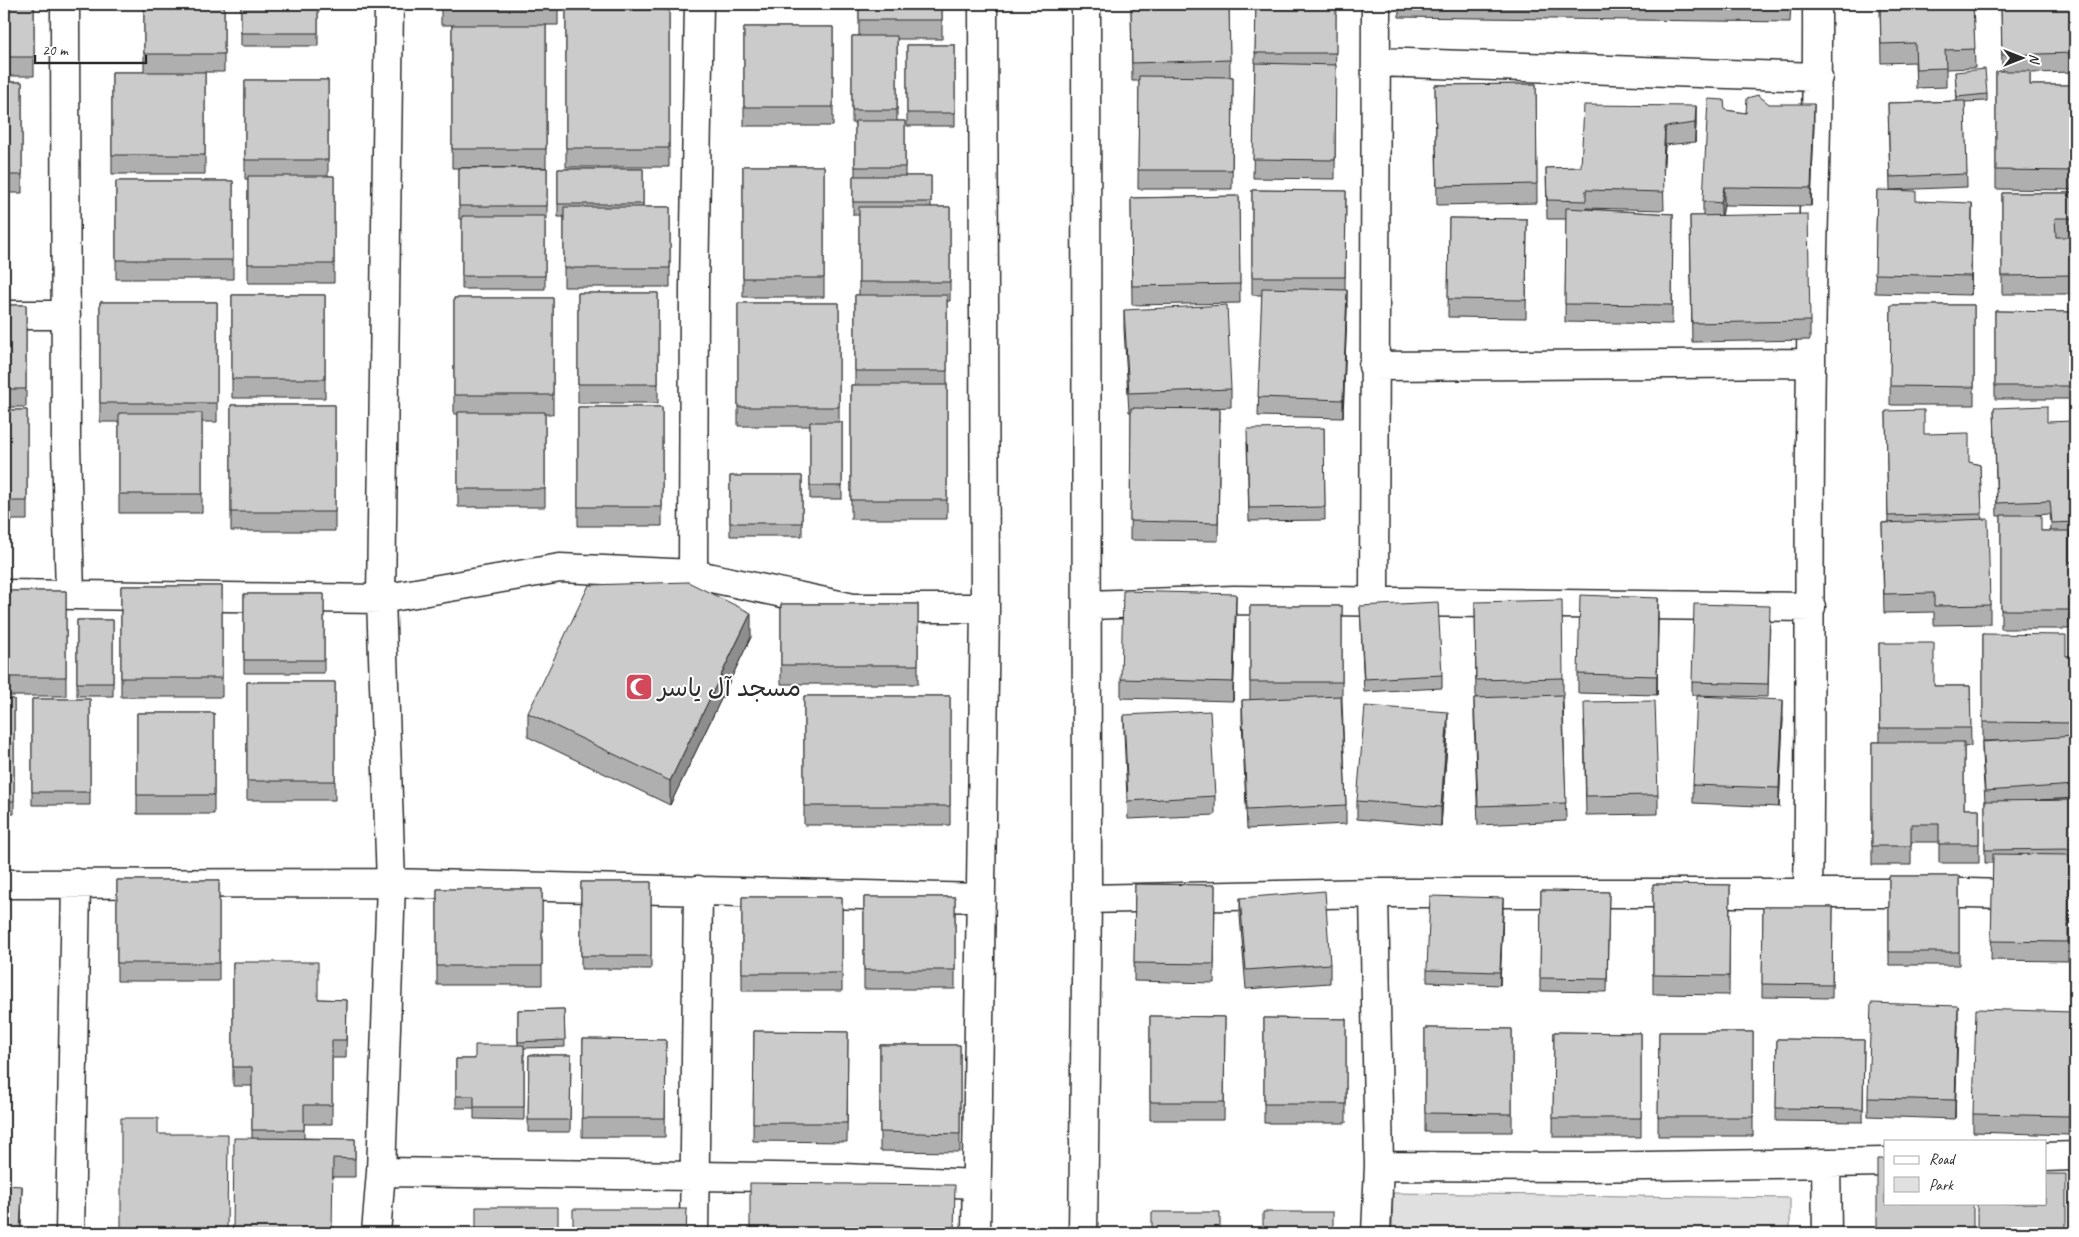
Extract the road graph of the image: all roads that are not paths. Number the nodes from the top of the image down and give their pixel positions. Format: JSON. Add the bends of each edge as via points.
{"nodes":[{"id":1,"x":65,"y":4,"type":"edge"},
{"id":2,"x":389,"y":4,"type":"edge"},
{"id":3,"x":699,"y":4,"type":"edge"},
{"id":4,"x":983,"y":4,"type":"edge"},
{"id":5,"x":1086,"y":4,"type":"edge"},
{"id":6,"x":1376,"y":4,"type":"edge"},
{"id":7,"x":1817,"y":4,"type":"edge"},
{"id":8,"x":1376,"y":62,"type":"junction"},
{"id":9,"x":1818,"y":77,"type":"junction"},
{"id":10,"x":4,"y":315,"type":"edge"},
{"id":11,"x":66,"y":315,"type":"junction"},
{"id":12,"x":1811,"y":363,"type":"junction"},
{"id":13,"x":1373,"y":366,"type":"junction"},
{"id":14,"x":693,"y":574,"type":"junction"},
{"id":15,"x":4,"y":594,"type":"edge"},
{"id":16,"x":70,"y":594,"type":"junction"},
{"id":17,"x":381,"y":598,"type":"junction"},
{"id":18,"x":1374,"y":602,"type":"junction"},
{"id":19,"x":1088,"y":605,"type":"junction"},
{"id":20,"x":1811,"y":607,"type":"junction"},
{"id":21,"x":985,"y":608,"type":"junction"},
{"id":22,"x":76,"y":883,"type":"junction"},
{"id":23,"x":4,"y":884,"type":"edge"},
{"id":24,"x":391,"y":884,"type":"junction"},
{"id":25,"x":698,"y":890,"type":"junction"},
{"id":26,"x":1374,"y":893,"type":"junction"},
{"id":27,"x":1808,"y":893,"type":"junction"},
{"id":28,"x":2075,"y":896,"type":"edge"},
{"id":29,"x":981,"y":898,"type":"junction"},
{"id":30,"x":1088,"y":899,"type":"junction"},
{"id":31,"x":2075,"y":1156,"type":"edge"},
{"id":32,"x":2046,"y":1157,"type":"edge"},
{"id":33,"x":1884,"y":1162,"type":"edge"},
{"id":34,"x":1826,"y":1164,"type":"junction"},
{"id":35,"x":1379,"y":1166,"type":"junction"},
{"id":36,"x":381,"y":1172,"type":"junction"},
{"id":37,"x":695,"y":1176,"type":"junction"},
{"id":38,"x":976,"y":1184,"type":"junction"},
{"id":39,"x":70,"y":1233,"type":"edge"},
{"id":40,"x":376,"y":1233,"type":"edge"},
{"id":41,"x":694,"y":1233,"type":"edge"},
{"id":42,"x":976,"y":1233,"type":"edge"},
{"id":43,"x":1083,"y":1233,"type":"edge"},
{"id":44,"x":1376,"y":1233,"type":"edge"},
{"id":45,"x":1827,"y":1233,"type":"edge"}],
"edges":[{"from":1,"to":11,"type":"street"},
{"from":2,"to":17,"type":"street"},
{"from":3,"to":14,"type":"street"},
{"from":4,"to":21,"type":"street"},
{"from":5,"to":19,"type":"street"},
{"from":6,"to":8,"type":"street"},
{"from":7,"to":9,"type":"street"},
{"from":8,"to":9,"type":"street"},
{"from":8,"to":13,"type":"street"},
{"from":9,"to":12,"type":"street"},
{"from":10,"to":11,"type":"street"},
{"from":11,"to":16,"type":"street"},
{"from":12,"to":13,"type":"street"},
{"from":12,"to":20,"type":"street"},
{"from":13,"to":18,"type":"street"},
{"from":14,"to":17,"type":"street","via":[[560,568]]},
{"from":14,"to":21,"type":"street","via":[[853,608]]},
{"from":15,"to":16,"type":"street"},
{"from":16,"to":17,"type":"street"},
{"from":17,"to":24,"type":"street"},
{"from":18,"to":19,"type":"street","via":[[1234,600]]},
{"from":18,"to":20,"type":"street"},
{"from":19,"to":30,"type":"street"},
{"from":20,"to":27,"type":"street"},
{"from":21,"to":29,"type":"street"},
{"from":22,"to":23,"type":"street"},
{"from":22,"to":24,"type":"street"},
{"from":22,"to":39,"type":"street"},
{"from":24,"to":25,"type":"street"},
{"from":24,"to":36,"type":"street"},
{"from":25,"to":29,"type":"street"},
{"from":25,"to":37,"type":"street"},
{"from":26,"to":27,"type":"street"},
{"from":26,"to":30,"type":"street"},
{"from":26,"to":35,"type":"street"},
{"from":27,"to":28,"type":"street"},
{"from":29,"to":38,"type":"street"},
{"from":30,"to":43,"type":"street"},
{"from":31,"to":32,"type":"street"},
{"from":33,"to":34,"type":"street"},
{"from":34,"to":35,"type":"street"},
{"from":34,"to":45,"type":"street"},
{"from":35,"to":44,"type":"street"},
{"from":36,"to":37,"type":"street"},
{"from":36,"to":40,"type":"street"},
{"from":37,"to":38,"type":"street"},
{"from":37,"to":41,"type":"street"},
{"from":38,"to":42,"type":"street"}]}
